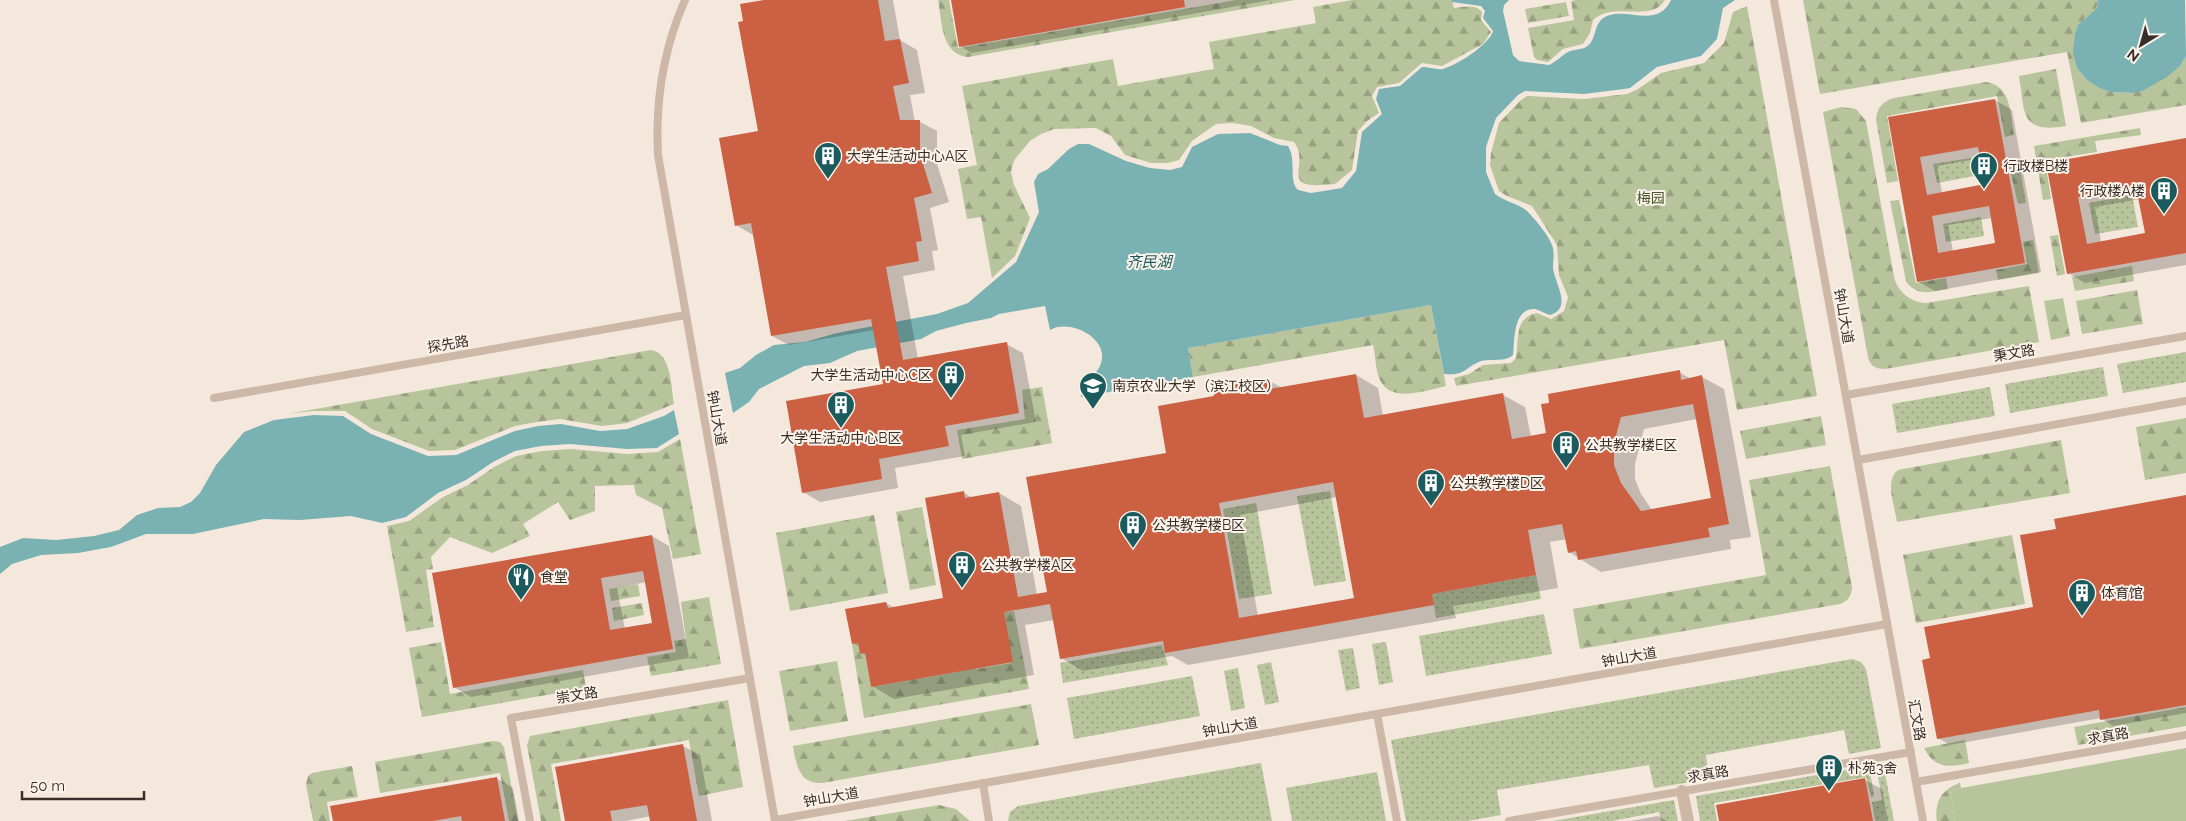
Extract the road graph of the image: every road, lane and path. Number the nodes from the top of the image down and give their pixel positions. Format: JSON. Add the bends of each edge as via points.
{"nodes":[{"id":1,"x":686,"y":0,"type":"edge"},
{"id":2,"x":1774,"y":0,"type":"edge"},
{"id":3,"x":686,"y":315,"type":"junction"},
{"id":4,"x":2186,"y":336,"type":"edge"},
{"id":5,"x":1846,"y":395,"type":"junction"},
{"id":6,"x":214,"y":398,"type":"dead end"},
{"id":7,"x":2186,"y":401,"type":"edge"},
{"id":8,"x":1858,"y":460,"type":"junction"},
{"id":9,"x":1887,"y":624,"type":"junction"},
{"id":10,"x":750,"y":678,"type":"junction"},
{"id":11,"x":1377,"y":714,"type":"junction"},
{"id":12,"x":2186,"y":735,"type":"edge"},
{"id":13,"x":1910,"y":752,"type":"junction"},
{"id":14,"x":1916,"y":782,"type":"junction"},
{"id":15,"x":983,"y":783,"type":"junction"},
{"id":16,"x":1682,"y":791,"type":"junction"},
{"id":17,"x":775,"y":820,"type":"edge"},
{"id":18,"x":530,"y":821,"type":"edge"},
{"id":19,"x":989,"y":821,"type":"edge"},
{"id":20,"x":1397,"y":821,"type":"edge"},
{"id":21,"x":1509,"y":821,"type":"edge"},
{"id":22,"x":1688,"y":821,"type":"edge"},
{"id":23,"x":1923,"y":821,"type":"edge"}],
"edges":[{"from":1,"to":3,"type":"lane","name":"钟山大道","via":[[672,32],[657,109],[662,178]]},
{"from":2,"to":5,"type":"lane","name":"钟山大道"},
{"from":3,"to":6,"type":"lane","name":"探先路"},
{"from":3,"to":10,"type":"lane","name":"钟山大道"},
{"from":4,"to":5,"type":"lane","name":"秉文路"},
{"from":5,"to":8,"type":"lane","name":"钟山大道"},
{"from":7,"to":8,"type":"lane"},
{"from":8,"to":9,"type":"lane","name":"钟山大道"},
{"from":9,"to":11,"type":"lane","name":"钟山大道"},
{"from":9,"to":13,"type":"lane","name":"汇文路"},
{"from":10,"to":17,"type":"lane","name":"钟山大道"},
{"from":10,"to":18,"type":"lane","name":"崇文路","via":[[511,718]]},
{"from":11,"to":15,"type":"lane","name":"钟山大道"},
{"from":11,"to":20,"type":"lane"},
{"from":12,"to":14,"type":"lane","name":"求真路"},
{"from":13,"to":14,"type":"lane","name":"汇文路"},
{"from":13,"to":16,"type":"lane","name":"求真路"},
{"from":14,"to":23,"type":"lane","name":"汇文路"},
{"from":15,"to":17,"type":"lane","name":"钟山大道"},
{"from":15,"to":19,"type":"lane"},
{"from":16,"to":21,"type":"lane","name":"求真路"},
{"from":16,"to":22,"type":"street"}]}
